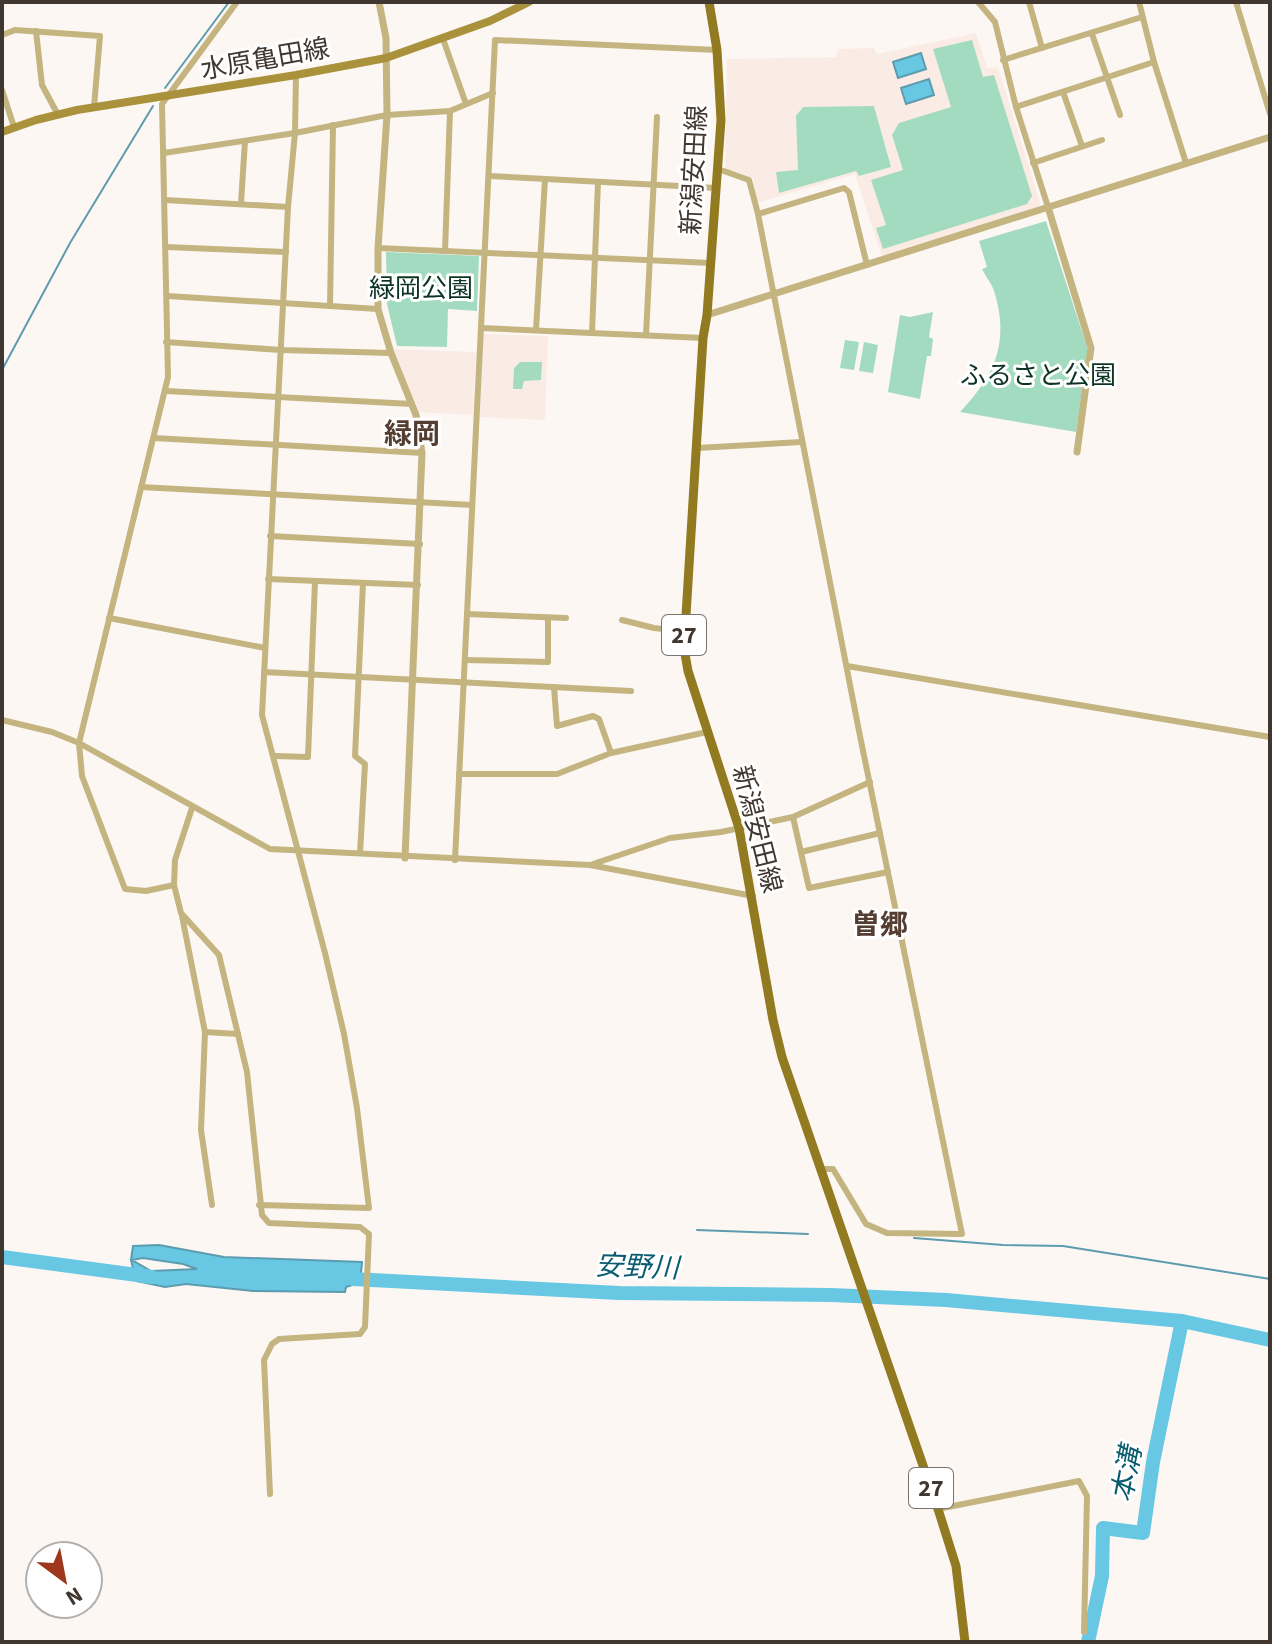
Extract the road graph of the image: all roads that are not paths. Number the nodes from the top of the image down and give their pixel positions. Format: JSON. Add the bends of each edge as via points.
{"nodes":[{"id":1,"x":237,"y":2,"type":"edge"},
{"id":2,"x":379,"y":2,"type":"edge"},
{"id":3,"x":529,"y":2,"type":"edge"},
{"id":4,"x":709,"y":2,"type":"edge"},
{"id":5,"x":978,"y":2,"type":"edge"},
{"id":6,"x":1029,"y":2,"type":"edge"},
{"id":7,"x":1139,"y":2,"type":"edge"},
{"id":8,"x":1236,"y":2,"type":"edge"},
{"id":9,"x":1142,"y":17,"type":"junction"},
{"id":10,"x":36,"y":31,"type":"junction"},
{"id":11,"x":1092,"y":34,"type":"junction"},
{"id":12,"x":2,"y":35,"type":"edge"},
{"id":13,"x":443,"y":39,"type":"junction"},
{"id":14,"x":1042,"y":48,"type":"junction"},
{"id":15,"x":717,"y":50,"type":"junction"},
{"id":16,"x":386,"y":58,"type":"junction"},
{"id":17,"x":1003,"y":60,"type":"junction"},
{"id":18,"x":1154,"y":62,"type":"junction"},
{"id":19,"x":296,"y":75,"type":"junction"},
{"id":20,"x":1106,"y":78,"type":"junction"},
{"id":21,"x":2,"y":90,"type":"edge"},
{"id":22,"x":1063,"y":92,"type":"junction"},
{"id":23,"x":493,"y":93,"type":"junction"},
{"id":24,"x":166,"y":96,"type":"junction"},
{"id":25,"x":466,"y":104,"type":"junction"},
{"id":26,"x":94,"y":107,"type":"junction"},
{"id":27,"x":1016,"y":107,"type":"junction"},
{"id":28,"x":450,"y":111,"type":"junction"},
{"id":29,"x":57,"y":113,"type":"junction"},
{"id":30,"x":1270,"y":114,"type":"edge"},
{"id":31,"x":387,"y":115,"type":"junction"},
{"id":32,"x":1120,"y":115,"type":"dead end"},
{"id":33,"x":657,"y":117,"type":"dead end"},
{"id":34,"x":333,"y":125,"type":"junction"},
{"id":35,"x":14,"y":127,"type":"junction"},
{"id":36,"x":2,"y":132,"type":"edge"},
{"id":37,"x":295,"y":133,"type":"junction"},
{"id":38,"x":1270,"y":137,"type":"edge"},
{"id":39,"x":1102,"y":140,"type":"dead end"},
{"id":40,"x":245,"y":141,"type":"junction"},
{"id":41,"x":1082,"y":146,"type":"junction"},
{"id":42,"x":164,"y":153,"type":"junction"},
{"id":43,"x":1033,"y":163,"type":"junction"},
{"id":44,"x":1186,"y":163,"type":"junction"},
{"id":45,"x":718,"y":169,"type":"junction"},
{"id":46,"x":489,"y":176,"type":"junction"},
{"id":47,"x":545,"y":179,"type":"junction"},
{"id":48,"x":598,"y":182,"type":"junction"},
{"id":49,"x":654,"y":185,"type":"junction"},
{"id":50,"x":717,"y":188,"type":"junction"},
{"id":51,"x":165,"y":200,"type":"junction"},
{"id":52,"x":241,"y":203,"type":"junction"},
{"id":53,"x":288,"y":207,"type":"junction"},
{"id":54,"x":1048,"y":207,"type":"junction"},
{"id":55,"x":758,"y":214,"type":"junction"},
{"id":56,"x":166,"y":247,"type":"junction"},
{"id":57,"x":378,"y":248,"type":"junction"},
{"id":58,"x":445,"y":251,"type":"junction"},
{"id":59,"x":286,"y":252,"type":"junction"},
{"id":60,"x":485,"y":253,"type":"junction"},
{"id":61,"x":540,"y":255,"type":"junction"},
{"id":62,"x":596,"y":258,"type":"junction"},
{"id":63,"x":651,"y":260,"type":"junction"},
{"id":64,"x":711,"y":263,"type":"junction"},
{"id":65,"x":867,"y":265,"type":"junction"},
{"id":66,"x":773,"y":295,"type":"junction"},
{"id":67,"x":167,"y":296,"type":"junction"},
{"id":68,"x":284,"y":303,"type":"junction"},
{"id":69,"x":330,"y":306,"type":"junction"},
{"id":70,"x":378,"y":309,"type":"junction"},
{"id":71,"x":707,"y":315,"type":"junction"},
{"id":72,"x":481,"y":328,"type":"junction"},
{"id":73,"x":536,"y":330,"type":"junction"},
{"id":74,"x":592,"y":333,"type":"junction"},
{"id":75,"x":646,"y":335,"type":"junction"},
{"id":76,"x":703,"y":338,"type":"junction"},
{"id":77,"x":166,"y":342,"type":"junction"},
{"id":78,"x":281,"y":350,"type":"junction"},
{"id":79,"x":391,"y":353,"type":"junction"},
{"id":80,"x":166,"y":391,"type":"junction"},
{"id":81,"x":279,"y":397,"type":"junction"},
{"id":82,"x":412,"y":404,"type":"junction"},
{"id":83,"x":154,"y":438,"type":"junction"},
{"id":84,"x":801,"y":442,"type":"junction"},
{"id":85,"x":277,"y":444,"type":"junction"},
{"id":86,"x":697,"y":448,"type":"junction"},
{"id":87,"x":1077,"y":452,"type":"dead end"},
{"id":88,"x":422,"y":453,"type":"junction"},
{"id":89,"x":141,"y":487,"type":"junction"},
{"id":90,"x":274,"y":492,"type":"junction"},
{"id":91,"x":421,"y":501,"type":"junction"},
{"id":92,"x":472,"y":505,"type":"junction"},
{"id":93,"x":270,"y":536,"type":"junction"},
{"id":94,"x":420,"y":544,"type":"junction"},
{"id":95,"x":268,"y":579,"type":"junction"},
{"id":96,"x":315,"y":581,"type":"junction"},
{"id":97,"x":363,"y":583,"type":"junction"},
{"id":98,"x":418,"y":585,"type":"junction"},
{"id":99,"x":467,"y":614,"type":"junction"},
{"id":100,"x":109,"y":618,"type":"junction"},
{"id":101,"x":566,"y":618,"type":"dead end"},
{"id":102,"x":548,"y":619,"type":"junction"},
{"id":103,"x":622,"y":620,"type":"dead end"},
{"id":104,"x":684,"y":631,"type":"junction"},
{"id":105,"x":265,"y":648,"type":"junction"},
{"id":106,"x":465,"y":660,"type":"junction"},
{"id":107,"x":847,"y":666,"type":"junction"},
{"id":108,"x":264,"y":672,"type":"junction"},
{"id":109,"x":311,"y":674,"type":"junction"},
{"id":110,"x":358,"y":677,"type":"junction"},
{"id":111,"x":414,"y":680,"type":"junction"},
{"id":112,"x":464,"y":682,"type":"junction"},
{"id":113,"x":554,"y":687,"type":"junction"},
{"id":114,"x":631,"y":691,"type":"dead end"},
{"id":115,"x":2,"y":720,"type":"edge"},
{"id":116,"x":707,"y":732,"type":"junction"},
{"id":117,"x":1270,"y":737,"type":"edge"},
{"id":118,"x":79,"y":743,"type":"junction"},
{"id":119,"x":611,"y":753,"type":"junction"},
{"id":120,"x":275,"y":756,"type":"junction"},
{"id":121,"x":459,"y":774,"type":"junction"},
{"id":122,"x":870,"y":782,"type":"junction"},
{"id":123,"x":192,"y":808,"type":"junction"},
{"id":124,"x":793,"y":817,"type":"junction"},
{"id":125,"x":739,"y":828,"type":"junction"},
{"id":126,"x":880,"y":833,"type":"junction"},
{"id":127,"x":298,"y":852,"type":"junction"},
{"id":128,"x":801,"y":852,"type":"junction"},
{"id":129,"x":360,"y":853,"type":"junction"},
{"id":130,"x":405,"y":858,"type":"junction"},
{"id":131,"x":455,"y":860,"type":"junction"},
{"id":132,"x":590,"y":865,"type":"junction"},
{"id":133,"x":888,"y":872,"type":"junction"},
{"id":134,"x":174,"y":885,"type":"junction"},
{"id":135,"x":753,"y":896,"type":"junction"},
{"id":136,"x":181,"y":913,"type":"junction"},
{"id":137,"x":205,"y":1032,"type":"junction"},
{"id":138,"x":238,"y":1034,"type":"junction"},
{"id":139,"x":821,"y":1169,"type":"junction"},
{"id":140,"x":212,"y":1205,"type":"dead end"},
{"id":141,"x":259,"y":1205,"type":"junction"},
{"id":142,"x":270,"y":1494,"type":"dead end"},
{"id":143,"x":938,"y":1509,"type":"junction"},
{"id":144,"x":1084,"y":1632,"type":"dead end"},
{"id":145,"x":965,"y":1642,"type":"edge"}],
"edges":[{"from":1,"to":24,"type":"street"},
{"from":2,"to":16,"type":"street"},
{"from":3,"to":13,"type":"main road","name":"水原亀田線"},
{"from":4,"to":15,"type":"main road","name":"新潟安田線","number":"27"},
{"from":5,"to":17,"type":"street","via":[[995,22]]},
{"from":6,"to":14,"type":"street"},
{"from":7,"to":9,"type":"street"},
{"from":8,"to":30,"type":"street"},
{"from":9,"to":11,"type":"street"},
{"from":9,"to":18,"type":"street"},
{"from":10,"to":12,"type":"street"},
{"from":10,"to":26,"type":"street","via":[[100,36]]},
{"from":10,"to":29,"type":"street","via":[[42,85]]},
{"from":11,"to":14,"type":"street"},
{"from":11,"to":20,"type":"street"},
{"from":13,"to":16,"type":"main road","name":"水原亀田線"},
{"from":13,"to":25,"type":"street"},
{"from":14,"to":17,"type":"street"},
{"from":15,"to":23,"type":"street","via":[[495,40]]},
{"from":15,"to":45,"type":"main road","name":"新潟安田線","number":"27"},
{"from":16,"to":19,"type":"main road","name":"水原亀田線"},
{"from":16,"to":31,"type":"street"},
{"from":17,"to":27,"type":"street"},
{"from":18,"to":20,"type":"street"},
{"from":18,"to":44,"type":"street"},
{"from":19,"to":24,"type":"main road","name":"水原亀田線"},
{"from":19,"to":37,"type":"street"},
{"from":20,"to":22,"type":"street"},
{"from":20,"to":32,"type":"street"},
{"from":21,"to":35,"type":"street"},
{"from":22,"to":27,"type":"street"},
{"from":22,"to":41,"type":"street"},
{"from":23,"to":25,"type":"street"},
{"from":23,"to":46,"type":"street"},
{"from":24,"to":26,"type":"main road","name":"水原亀田線"},
{"from":24,"to":42,"type":"street"},
{"from":25,"to":28,"type":"street"},
{"from":26,"to":29,"type":"main road","name":"水原亀田線"},
{"from":27,"to":43,"type":"street"},
{"from":28,"to":31,"type":"street"},
{"from":28,"to":58,"type":"street"},
{"from":29,"to":35,"type":"main road","name":"水原亀田線"},
{"from":31,"to":34,"type":"street"},
{"from":31,"to":57,"type":"street"},
{"from":33,"to":49,"type":"street"},
{"from":34,"to":37,"type":"street"},
{"from":34,"to":69,"type":"street"},
{"from":35,"to":36,"type":"main road","name":"水原亀田線"},
{"from":37,"to":40,"type":"street"},
{"from":37,"to":53,"type":"street"},
{"from":38,"to":44,"type":"street"},
{"from":39,"to":41,"type":"street"},
{"from":40,"to":42,"type":"street"},
{"from":40,"to":52,"type":"street"},
{"from":41,"to":43,"type":"street"},
{"from":42,"to":51,"type":"street"},
{"from":43,"to":54,"type":"street"},
{"from":44,"to":54,"type":"street"},
{"from":45,"to":50,"type":"main road","name":"新潟安田線","number":"27"},
{"from":45,"to":55,"type":"street","via":[[749,180]]},
{"from":46,"to":47,"type":"street"},
{"from":46,"to":60,"type":"street"},
{"from":47,"to":48,"type":"street"},
{"from":47,"to":61,"type":"street"},
{"from":48,"to":49,"type":"street"},
{"from":48,"to":62,"type":"street"},
{"from":49,"to":50,"type":"street"},
{"from":49,"to":63,"type":"street"},
{"from":50,"to":64,"type":"main road","name":"新潟安田線","number":"27"},
{"from":51,"to":52,"type":"street"},
{"from":51,"to":56,"type":"street"},
{"from":52,"to":53,"type":"street"},
{"from":53,"to":59,"type":"street"},
{"from":54,"to":65,"type":"street"},
{"from":54,"to":87,"type":"street","via":[[1091,348]]},
{"from":55,"to":65,"type":"street","via":[[844,188]]},
{"from":55,"to":66,"type":"street"},
{"from":56,"to":59,"type":"street"},
{"from":56,"to":67,"type":"street"},
{"from":57,"to":58,"type":"street"},
{"from":57,"to":70,"type":"street"},
{"from":58,"to":60,"type":"street"},
{"from":59,"to":68,"type":"street"},
{"from":60,"to":61,"type":"street"},
{"from":60,"to":72,"type":"street"},
{"from":61,"to":62,"type":"street"},
{"from":61,"to":73,"type":"street"},
{"from":62,"to":63,"type":"street"},
{"from":62,"to":74,"type":"street"},
{"from":63,"to":64,"type":"street"},
{"from":63,"to":75,"type":"street"},
{"from":64,"to":71,"type":"main road","name":"新潟安田線","number":"27"},
{"from":65,"to":66,"type":"street"},
{"from":66,"to":71,"type":"street"},
{"from":66,"to":84,"type":"street"},
{"from":67,"to":68,"type":"street"},
{"from":67,"to":77,"type":"street"},
{"from":68,"to":69,"type":"street"},
{"from":68,"to":78,"type":"street"},
{"from":69,"to":70,"type":"street"},
{"from":70,"to":79,"type":"street"},
{"from":71,"to":76,"type":"main road","name":"新潟安田線","number":"27"},
{"from":72,"to":73,"type":"street"},
{"from":72,"to":92,"type":"street"},
{"from":73,"to":74,"type":"street"},
{"from":74,"to":75,"type":"street"},
{"from":75,"to":76,"type":"street"},
{"from":76,"to":86,"type":"main road","name":"新潟安田線","number":"27"},
{"from":77,"to":78,"type":"street"},
{"from":77,"to":80,"type":"street"},
{"from":78,"to":79,"type":"street"},
{"from":78,"to":81,"type":"street"},
{"from":79,"to":82,"type":"street"},
{"from":80,"to":81,"type":"street"},
{"from":80,"to":83,"type":"street"},
{"from":81,"to":82,"type":"street"},
{"from":81,"to":85,"type":"street"},
{"from":82,"to":88,"type":"street"},
{"from":83,"to":85,"type":"street"},
{"from":83,"to":89,"type":"street"},
{"from":84,"to":86,"type":"street"},
{"from":84,"to":107,"type":"street"},
{"from":85,"to":88,"type":"street"},
{"from":85,"to":90,"type":"street"},
{"from":86,"to":104,"type":"main road","name":"新潟安田線","number":"27"},
{"from":88,"to":91,"type":"street"},
{"from":89,"to":90,"type":"street"},
{"from":89,"to":100,"type":"street"},
{"from":90,"to":91,"type":"street"},
{"from":90,"to":93,"type":"street"},
{"from":91,"to":92,"type":"street"},
{"from":91,"to":94,"type":"street"},
{"from":92,"to":99,"type":"street"},
{"from":93,"to":94,"type":"street"},
{"from":93,"to":95,"type":"street"},
{"from":94,"to":98,"type":"street"},
{"from":95,"to":96,"type":"street"},
{"from":95,"to":105,"type":"street"},
{"from":96,"to":97,"type":"street"},
{"from":96,"to":109,"type":"street"},
{"from":97,"to":98,"type":"street"},
{"from":97,"to":110,"type":"street"},
{"from":98,"to":111,"type":"street"},
{"from":99,"to":102,"type":"street"},
{"from":99,"to":106,"type":"street"},
{"from":100,"to":105,"type":"street"},
{"from":100,"to":118,"type":"street"},
{"from":101,"to":102,"type":"street"},
{"from":102,"to":106,"type":"street","via":[[548,662]]},
{"from":103,"to":104,"type":"street"},
{"from":104,"to":116,"type":"main road","name":"新潟安田線","number":"27","via":[[688,671]]},
{"from":105,"to":108,"type":"street"},
{"from":106,"to":112,"type":"street"},
{"from":107,"to":117,"type":"street"},
{"from":107,"to":122,"type":"street"},
{"from":108,"to":109,"type":"street"},
{"from":108,"to":120,"type":"street","via":[[262,715]]},
{"from":109,"to":110,"type":"street"},
{"from":109,"to":120,"type":"street","via":[[308,757]]},
{"from":110,"to":111,"type":"street"},
{"from":110,"to":129,"type":"street","via":[[355,756],[365,764]]},
{"from":111,"to":112,"type":"street"},
{"from":111,"to":130,"type":"street"},
{"from":112,"to":113,"type":"street"},
{"from":112,"to":121,"type":"street"},
{"from":113,"to":114,"type":"street"},
{"from":113,"to":119,"type":"street","via":[[557,726],[593,716],[599,719]]},
{"from":115,"to":118,"type":"street"},
{"from":116,"to":119,"type":"street"},
{"from":116,"to":125,"type":"main road","name":"新潟安田線","number":"27"},
{"from":118,"to":123,"type":"street"},
{"from":118,"to":134,"type":"street","via":[[82,776],[125,889]]},
{"from":119,"to":121,"type":"street","via":[[557,774]]},
{"from":120,"to":127,"type":"street"},
{"from":121,"to":131,"type":"street"},
{"from":122,"to":124,"type":"street"},
{"from":122,"to":126,"type":"street"},
{"from":123,"to":127,"type":"street","via":[[270,849]]},
{"from":123,"to":134,"type":"street","via":[[175,860]]},
{"from":124,"to":125,"type":"street"},
{"from":124,"to":128,"type":"street"},
{"from":125,"to":132,"type":"street","via":[[670,838]]},
{"from":125,"to":135,"type":"main road","name":"新潟安田線","number":"27"},
{"from":126,"to":128,"type":"street"},
{"from":126,"to":133,"type":"street"},
{"from":127,"to":129,"type":"street"},
{"from":127,"to":141,"type":"street","via":[[344,1034],[369,1208]]},
{"from":128,"to":133,"type":"street","via":[[809,888]]},
{"from":129,"to":130,"type":"street"},
{"from":130,"to":131,"type":"street"},
{"from":131,"to":132,"type":"street"},
{"from":132,"to":135,"type":"street"},
{"from":133,"to":139,"type":"street","via":[[962,1234],[875,1230],[866,1224],[833,1169]]},
{"from":134,"to":136,"type":"street"},
{"from":135,"to":139,"type":"main road","name":"新潟安田線","number":"27","via":[[776,1032]]},
{"from":136,"to":137,"type":"street"},
{"from":136,"to":138,"type":"street","via":[[219,955]]},
{"from":137,"to":138,"type":"street"},
{"from":137,"to":140,"type":"street","via":[[201,1130]]},
{"from":138,"to":141,"type":"street","via":[[247,1072]]},
{"from":139,"to":143,"type":"main road","name":"新潟安田線","number":"27"},
{"from":141,"to":142,"type":"street","via":[[269,1223],[360,1227],[369,1234],[365,1327],[360,1334],[279,1339],[267,1352]]},
{"from":143,"to":144,"type":"street","via":[[1079,1481],[1087,1496]]},
{"from":143,"to":145,"type":"main road","name":"新潟安田線","number":"27","via":[[956,1566]]}]}
